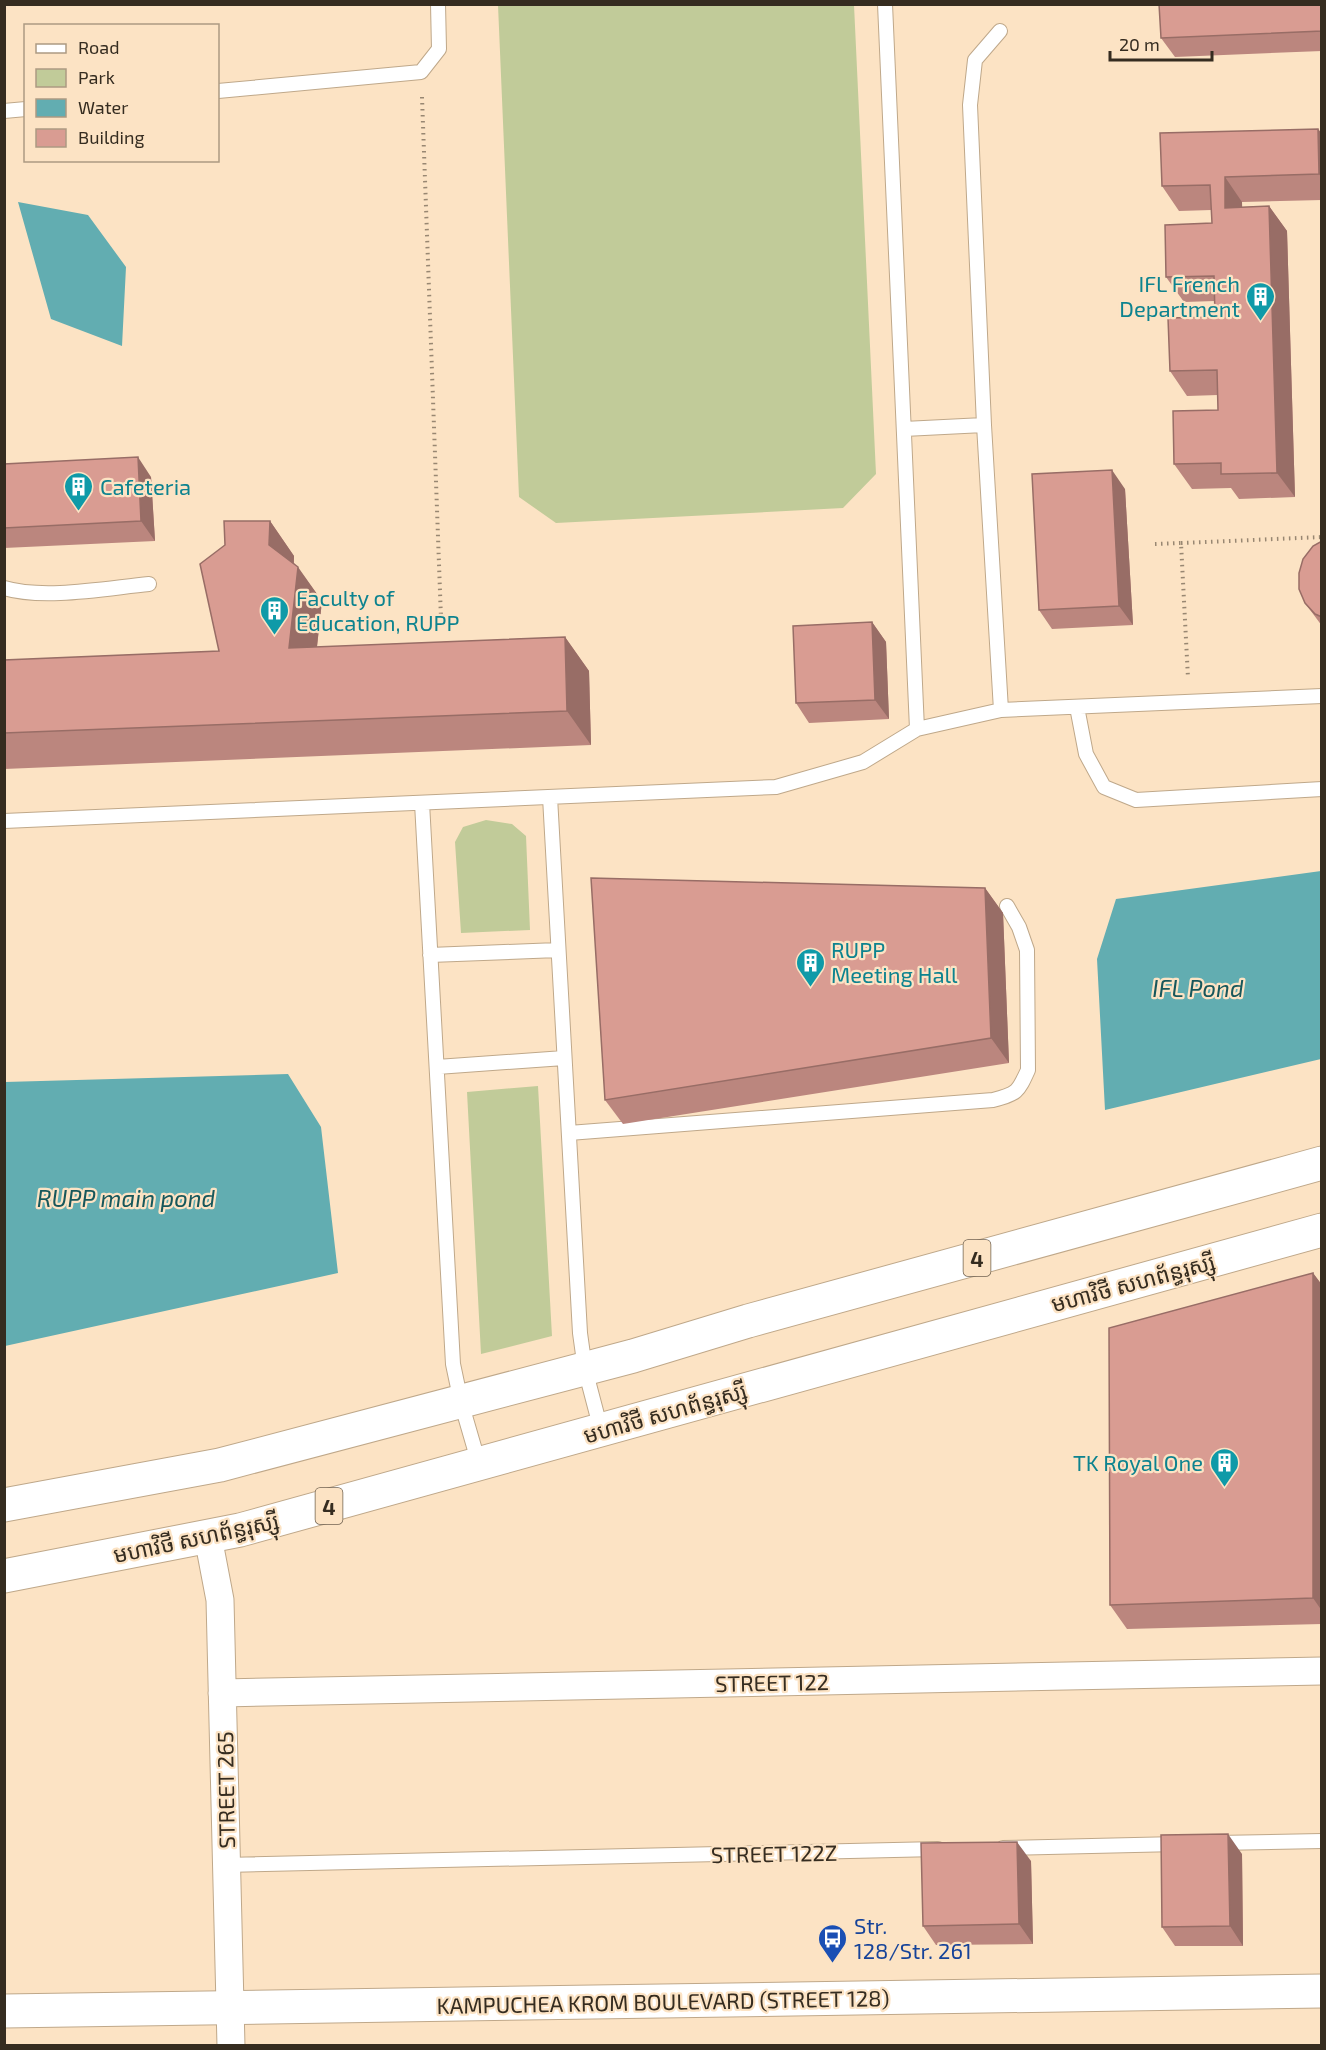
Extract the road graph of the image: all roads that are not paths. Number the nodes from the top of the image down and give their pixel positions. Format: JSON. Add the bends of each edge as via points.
{"nodes":[{"id":1,"x":438,"y":4,"type":"edge"},
{"id":2,"x":885,"y":4,"type":"edge"},
{"id":3,"x":1000,"y":31,"type":"dead end"},
{"id":4,"x":219,"y":91,"type":"edge"},
{"id":5,"x":24,"y":109,"type":"edge"},
{"id":6,"x":4,"y":111,"type":"edge"},
{"id":7,"x":984,"y":425,"type":"junction"},
{"id":8,"x":904,"y":429,"type":"junction"},
{"id":9,"x":149,"y":584,"type":"dead end"},
{"id":10,"x":4,"y":588,"type":"edge"},
{"id":11,"x":1322,"y":696,"type":"edge"},
{"id":12,"x":1077,"y":707,"type":"junction"},
{"id":13,"x":1001,"y":710,"type":"junction"},
{"id":14,"x":917,"y":729,"type":"junction"},
{"id":15,"x":1322,"y":789,"type":"edge"},
{"id":16,"x":550,"y":797,"type":"junction"},
{"id":17,"x":422,"y":803,"type":"junction"},
{"id":18,"x":4,"y":821,"type":"edge"},
{"id":19,"x":1007,"y":906,"type":"dead end"},
{"id":20,"x":558,"y":950,"type":"junction"},
{"id":21,"x":430,"y":955,"type":"junction"},
{"id":22,"x":564,"y":1058,"type":"junction"},
{"id":23,"x":437,"y":1067,"type":"junction"},
{"id":24,"x":568,"y":1133,"type":"junction"},
{"id":25,"x":1322,"y":1163,"type":"edge"},
{"id":26,"x":1322,"y":1230,"type":"edge"},
{"id":27,"x":585,"y":1369,"type":"junction"},
{"id":28,"x":461,"y":1402,"type":"junction"},
{"id":29,"x":601,"y":1430,"type":"junction"},
{"id":30,"x":479,"y":1464,"type":"junction"},
{"id":31,"x":4,"y":1505,"type":"edge"},
{"id":32,"x":208,"y":1536,"type":"junction"},
{"id":33,"x":4,"y":1576,"type":"edge"},
{"id":34,"x":1322,"y":1671,"type":"edge"},
{"id":35,"x":222,"y":1693,"type":"junction"},
{"id":36,"x":1322,"y":1841,"type":"edge"},
{"id":37,"x":988,"y":1848,"type":"edge"},
{"id":38,"x":952,"y":1849,"type":"edge"},
{"id":39,"x":226,"y":1865,"type":"junction"},
{"id":40,"x":1322,"y":1991,"type":"edge"},
{"id":41,"x":230,"y":2008,"type":"junction"},
{"id":42,"x":4,"y":2011,"type":"edge"},
{"id":43,"x":231,"y":2046,"type":"edge"}],
"edges":[{"from":1,"to":4,"type":"lane","via":[[439,50],[421,72]]},
{"from":2,"to":8,"type":"lane"},
{"from":3,"to":7,"type":"lane","via":[[975,60],[970,105]]},
{"from":5,"to":6,"type":"lane"},
{"from":7,"to":8,"type":"lane"},
{"from":7,"to":13,"type":"lane"},
{"from":8,"to":14,"type":"lane"},
{"from":9,"to":10,"type":"lane","via":[[56,592]]},
{"from":11,"to":12,"type":"lane"},
{"from":12,"to":13,"type":"lane"},
{"from":12,"to":15,"type":"lane","via":[[1086,754],[1104,787],[1136,800]]},
{"from":13,"to":14,"type":"lane"},
{"from":14,"to":16,"type":"lane","via":[[863,762],[776,787]]},
{"from":16,"to":17,"type":"lane"},
{"from":16,"to":20,"type":"lane"},
{"from":17,"to":18,"type":"lane"},
{"from":17,"to":21,"type":"lane"},
{"from":19,"to":24,"type":"lane","via":[[1027,950],[1028,1070],[1012,1095],[993,1100]]},
{"from":20,"to":21,"type":"lane"},
{"from":20,"to":22,"type":"lane"},
{"from":21,"to":23,"type":"lane"},
{"from":22,"to":23,"type":"lane"},
{"from":22,"to":24,"type":"lane"},
{"from":23,"to":28,"type":"lane","via":[[453,1364]]},
{"from":24,"to":27,"type":"lane"},
{"from":25,"to":27,"type":"main road","number":"4"},
{"from":26,"to":29,"type":"main road","name":"មហាវិថី សហព័ន្ធរុស្ស៊ី","number":"4"},
{"from":27,"to":28,"type":"main road","number":"4"},
{"from":27,"to":29,"type":"lane"},
{"from":28,"to":30,"type":"lane"},
{"from":28,"to":31,"type":"main road","number":"4","via":[[220,1465]]},
{"from":29,"to":30,"type":"main road","name":"មហាវិថី សហព័ន្ធរុស្ស៊ី","number":"4"},
{"from":30,"to":32,"type":"main road","name":"មហាវិថី សហព័ន្ធរុស្ស៊ី","number":"4"},
{"from":32,"to":33,"type":"main road","name":"មហាវិថី សហព័ន្ធរុស្ស៊ី","number":"4"},
{"from":32,"to":35,"type":"street","name":"STREET 265","via":[[220,1600]]},
{"from":34,"to":35,"type":"street","name":"STREET 122"},
{"from":35,"to":39,"type":"street","name":"STREET 265"},
{"from":36,"to":37,"type":"lane"},
{"from":38,"to":39,"type":"lane","name":"STREET 122Z"},
{"from":39,"to":41,"type":"street","name":"STREET 265"},
{"from":40,"to":41,"type":"main road","name":"KAMPUCHEA KROM BOULEVARD (STREET 128)"},
{"from":41,"to":42,"type":"main road","name":"KAMPUCHEA KROM BOULEVARD (STREET 128)"},
{"from":41,"to":43,"type":"street","name":"STREET 265"}]}
